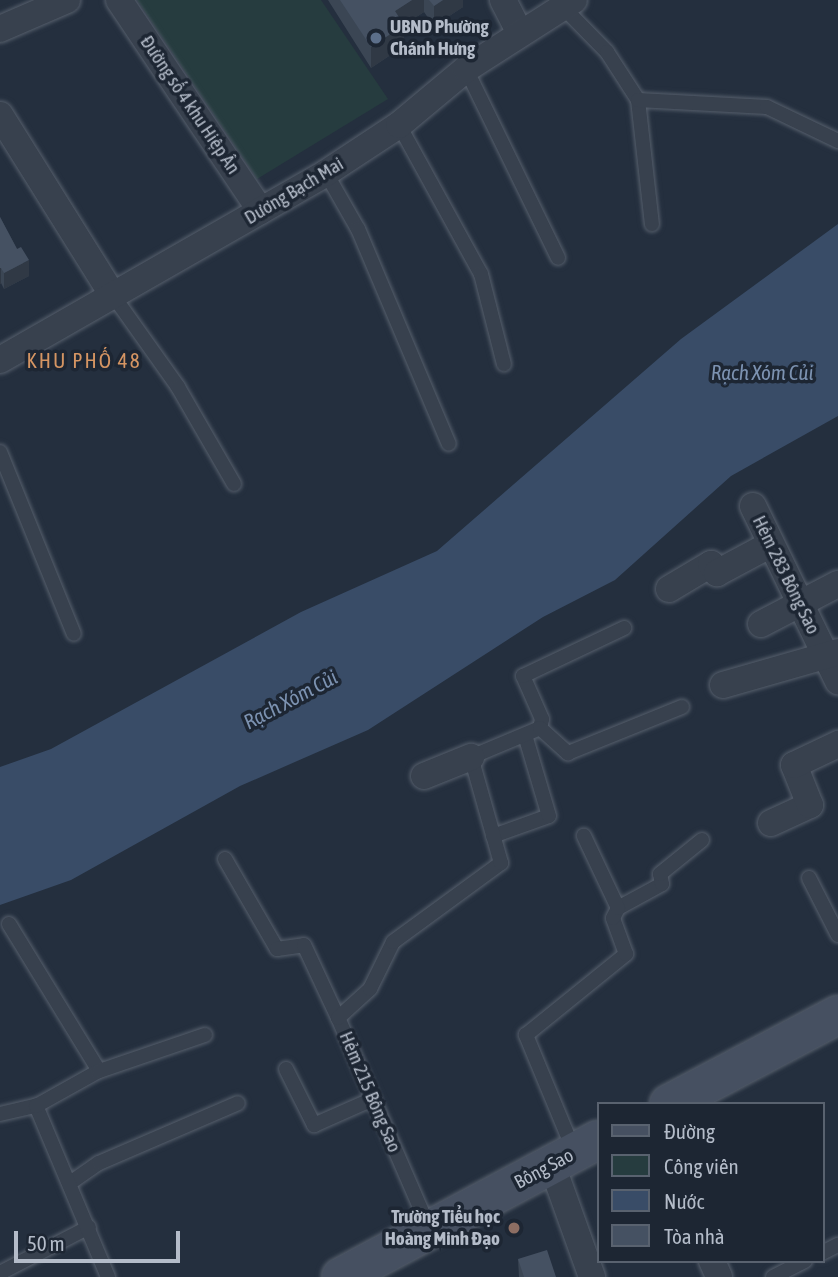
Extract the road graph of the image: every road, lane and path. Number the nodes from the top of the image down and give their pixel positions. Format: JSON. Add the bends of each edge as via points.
{"nodes":[{"id":1,"x":67,"y":0,"type":"edge"},
{"id":2,"x":119,"y":0,"type":"edge"},
{"id":3,"x":503,"y":0,"type":"edge"},
{"id":4,"x":569,"y":4,"type":"edge"},
{"id":5,"x":0,"y":29,"type":"edge"},
{"id":6,"x":520,"y":33,"type":"junction"},
{"id":7,"x":466,"y":69,"type":"junction"},
{"id":8,"x":638,"y":100,"type":"junction"},
{"id":9,"x":0,"y":115,"type":"edge"},
{"id":10,"x":399,"y":125,"type":"junction"},
{"id":11,"x":838,"y":141,"type":"edge"},
{"id":12,"x":326,"y":173,"type":"junction"},
{"id":13,"x":261,"y":211,"type":"junction"},
{"id":14,"x":652,"y":224,"type":"dead end"},
{"id":15,"x":558,"y":258,"type":"dead end"},
{"id":16,"x":112,"y":294,"type":"junction"},
{"id":17,"x":0,"y":360,"type":"edge"},
{"id":18,"x":504,"y":364,"type":"dead end"},
{"id":19,"x":449,"y":444,"type":"dead end"},
{"id":20,"x":0,"y":452,"type":"edge"},
{"id":21,"x":234,"y":484,"type":"dead end"},
{"id":22,"x":753,"y":506,"type":"dead end"},
{"id":23,"x":771,"y":544,"type":"junction"},
{"id":24,"x":838,"y":584,"type":"edge"},
{"id":25,"x":669,"y":589,"type":"dead end"},
{"id":26,"x":801,"y":606,"type":"junction"},
{"id":27,"x":761,"y":624,"type":"dead end"},
{"id":28,"x":624,"y":628,"type":"dead end"},
{"id":29,"x":74,"y":634,"type":"dead end"},
{"id":30,"x":834,"y":664,"type":"edge"},
{"id":31,"x":723,"y":685,"type":"dead end"},
{"id":32,"x":682,"y":707,"type":"dead end"},
{"id":33,"x":540,"y":729,"type":"junction"},
{"id":34,"x":525,"y":735,"type":"junction"},
{"id":35,"x":838,"y":744,"type":"edge"},
{"id":36,"x":471,"y":757,"type":"junction"},
{"id":37,"x":424,"y":776,"type":"dead end"},
{"id":38,"x":771,"y":823,"type":"dead end"},
{"id":39,"x":493,"y":836,"type":"junction"},
{"id":40,"x":584,"y":836,"type":"dead end"},
{"id":41,"x":702,"y":840,"type":"dead end"},
{"id":42,"x":225,"y":859,"type":"dead end"},
{"id":43,"x":809,"y":878,"type":"dead end"},
{"id":44,"x":618,"y":908,"type":"junction"},
{"id":45,"x":9,"y":924,"type":"dead end"},
{"id":46,"x":838,"y":935,"type":"edge"},
{"id":47,"x":838,"y":1015,"type":"edge"},
{"id":48,"x":338,"y":1018,"type":"junction"},
{"id":49,"x":205,"y":1035,"type":"dead end"},
{"id":50,"x":286,"y":1069,"type":"dead end"},
{"id":51,"x":99,"y":1071,"type":"junction"},
{"id":52,"x":373,"y":1099,"type":"junction"},
{"id":53,"x":672,"y":1102,"type":"edge"},
{"id":54,"x":238,"y":1103,"type":"dead end"},
{"id":55,"x":36,"y":1107,"type":"junction"},
{"id":56,"x":0,"y":1114,"type":"edge"},
{"id":57,"x":575,"y":1153,"type":"edge"},
{"id":58,"x":70,"y":1183,"type":"junction"},
{"id":59,"x":89,"y":1227,"type":"junction"},
{"id":60,"x":429,"y":1230,"type":"junction"},
{"id":61,"x":801,"y":1263,"type":"edge"},
{"id":62,"x":0,"y":1273,"type":"edge"},
{"id":63,"x":108,"y":1277,"type":"edge"},
{"id":64,"x":341,"y":1277,"type":"edge"},
{"id":65,"x":592,"y":1277,"type":"edge"},
{"id":66,"x":773,"y":1277,"type":"edge"}],
"edges":[{"from":1,"to":5,"type":"street"},
{"from":2,"to":13,"type":"street","name":"Đường số 4 khu Hiệp Ân"},
{"from":3,"to":6,"type":"street"},
{"from":4,"to":6,"type":"street","name":"Dương Bạch Mai"},
{"from":4,"to":8,"type":"lane"},
{"from":6,"to":7,"type":"street","name":"Dương Bạch Mai"},
{"from":7,"to":10,"type":"street","name":"Dương Bạch Mai"},
{"from":7,"to":15,"type":"lane"},
{"from":8,"to":11,"type":"lane","via":[[767,107]]},
{"from":8,"to":14,"type":"lane"},
{"from":9,"to":16,"type":"street"},
{"from":10,"to":12,"type":"street","name":"Dương Bạch Mai"},
{"from":10,"to":18,"type":"lane","via":[[481,274]]},
{"from":12,"to":13,"type":"street","name":"Dương Bạch Mai"},
{"from":12,"to":19,"type":"lane","via":[[358,229]]},
{"from":13,"to":16,"type":"street","name":"Dương Bạch Mai"},
{"from":16,"to":17,"type":"street","name":"Dương Bạch Mai"},
{"from":16,"to":21,"type":"lane","via":[[178,387]]},
{"from":20,"to":29,"type":"lane"},
{"from":22,"to":23,"type":"street","name":"Hẻm 283 Bông Sao"},
{"from":23,"to":25,"type":"street","via":[[717,573],[710,564]]},
{"from":23,"to":26,"type":"street","name":"Hẻm 283 Bông Sao"},
{"from":24,"to":26,"type":"street"},
{"from":26,"to":27,"type":"street"},
{"from":26,"to":30,"type":"street","name":"Hẻm 283 Bông Sao"},
{"from":28,"to":33,"type":"lane","via":[[523,676],[542,719]]},
{"from":30,"to":31,"type":"street"},
{"from":32,"to":33,"type":"lane","via":[[568,754]]},
{"from":33,"to":34,"type":"lane"},
{"from":34,"to":36,"type":"lane"},
{"from":34,"to":39,"type":"lane","via":[[549,816]]},
{"from":35,"to":38,"type":"street","via":[[794,765],[810,806]]},
{"from":36,"to":37,"type":"street"},
{"from":36,"to":39,"type":"lane","name":"Hẻm 215 Bông Sao"},
{"from":39,"to":48,"type":"lane","name":"Hẻm 215 Bông Sao","via":[[501,863],[393,942],[370,989]]},
{"from":40,"to":44,"type":"lane"},
{"from":41,"to":44,"type":"lane","via":[[660,874],[662,884]]},
{"from":42,"to":48,"type":"lane","via":[[277,949],[304,945]]},
{"from":43,"to":46,"type":"lane"},
{"from":44,"to":57,"type":"lane","via":[[613,918],[626,954],[526,1035]]},
{"from":45,"to":51,"type":"lane"},
{"from":47,"to":53,"type":"street"},
{"from":48,"to":52,"type":"lane","name":"Hẻm 215 Bông Sao"},
{"from":49,"to":51,"type":"lane"},
{"from":50,"to":52,"type":"lane","via":[[314,1125]]},
{"from":51,"to":55,"type":"lane"},
{"from":52,"to":60,"type":"lane","name":"Hẻm 215 Bông Sao"},
{"from":54,"to":58,"type":"lane","via":[[99,1163]]},
{"from":55,"to":56,"type":"lane"},
{"from":55,"to":58,"type":"lane"},
{"from":57,"to":60,"type":"street","name":"Bông Sao"},
{"from":57,"to":65,"type":"street"},
{"from":58,"to":59,"type":"lane"},
{"from":59,"to":62,"type":"lane"},
{"from":59,"to":63,"type":"lane"},
{"from":60,"to":64,"type":"street","name":"Bông Sao"},
{"from":61,"to":66,"type":"lane"}]}
